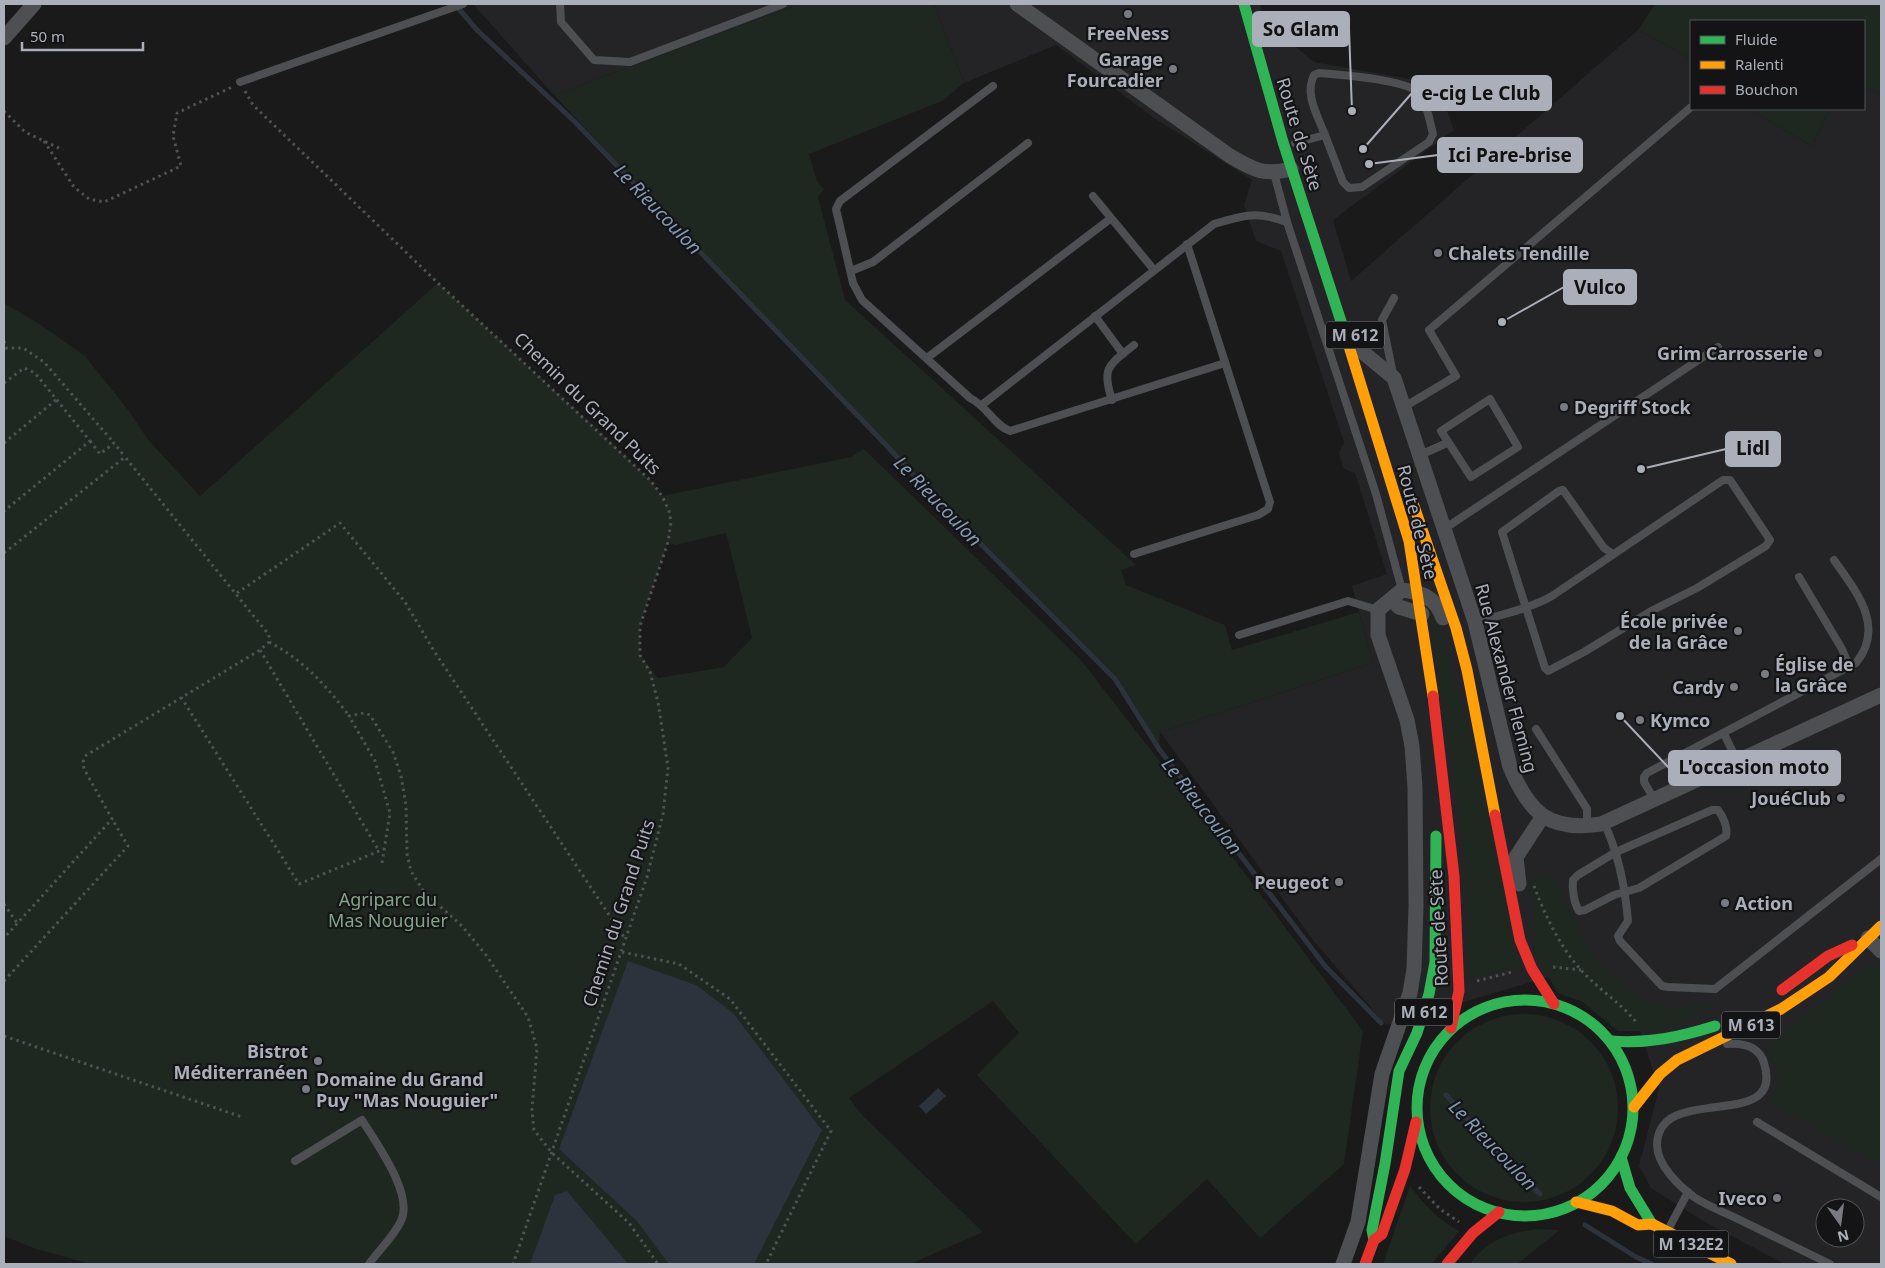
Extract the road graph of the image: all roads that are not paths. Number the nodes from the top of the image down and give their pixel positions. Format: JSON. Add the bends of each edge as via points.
{"nodes":[{"id":1,"x":34,"y":4,"type":"edge"},
{"id":2,"x":463,"y":4,"type":"edge"},
{"id":3,"x":560,"y":4,"type":"edge"},
{"id":4,"x":783,"y":4,"type":"edge"},
{"id":5,"x":1018,"y":4,"type":"edge"},
{"id":6,"x":1244,"y":4,"type":"edge"},
{"id":7,"x":4,"y":38,"type":"edge"},
{"id":8,"x":1256,"y":41,"type":"junction"},
{"id":9,"x":240,"y":82,"type":"road end"},
{"id":10,"x":993,"y":86,"type":"dead end"},
{"id":11,"x":1690,"y":108,"type":"edge"},
{"id":12,"x":1325,"y":134,"type":"junction"},
{"id":13,"x":1028,"y":143,"type":"dead end"},
{"id":14,"x":1295,"y":143,"type":"junction"},
{"id":15,"x":1291,"y":169,"type":"junction"},
{"id":16,"x":1274,"y":174,"type":"junction"},
{"id":17,"x":1093,"y":196,"type":"dead end"},
{"id":18,"x":1110,"y":219,"type":"junction"},
{"id":19,"x":1286,"y":222,"type":"junction"},
{"id":20,"x":1187,"y":244,"type":"junction"},
{"id":21,"x":850,"y":270,"type":"junction"},
{"id":22,"x":1154,"y":270,"type":"junction"},
{"id":23,"x":1394,"y":298,"type":"dead end"},
{"id":24,"x":1095,"y":316,"type":"junction"},
{"id":25,"x":1134,"y":345,"type":"dead end"},
{"id":26,"x":1718,"y":347,"type":"dead end"},
{"id":27,"x":1359,"y":349,"type":"junction"},
{"id":28,"x":1123,"y":354,"type":"junction"},
{"id":29,"x":927,"y":358,"type":"junction"},
{"id":30,"x":1225,"y":363,"type":"junction"},
{"id":31,"x":1394,"y":378,"type":"junction"},
{"id":32,"x":1112,"y":400,"type":"junction"},
{"id":33,"x":983,"y":404,"type":"junction"},
{"id":34,"x":1404,"y":407,"type":"junction"},
{"id":35,"x":1388,"y":433,"type":"dead end"},
{"id":36,"x":1447,"y":443,"type":"junction"},
{"id":37,"x":1420,"y":455,"type":"junction"},
{"id":38,"x":1411,"y":499,"type":"dead end"},
{"id":39,"x":1444,"y":529,"type":"junction"},
{"id":40,"x":1134,"y":554,"type":"dead end"},
{"id":41,"x":1613,"y":554,"type":"junction"},
{"id":42,"x":1834,"y":560,"type":"dead end"},
{"id":43,"x":1799,"y":577,"type":"dead end"},
{"id":44,"x":1418,"y":591,"type":"junction"},
{"id":45,"x":1397,"y":595,"type":"junction"},
{"id":46,"x":1525,"y":606,"type":"junction"},
{"id":47,"x":1378,"y":610,"type":"junction"},
{"id":48,"x":1422,"y":614,"type":"junction"},
{"id":49,"x":1475,"y":622,"type":"junction"},
{"id":50,"x":1456,"y":628,"type":"junction"},
{"id":51,"x":1239,"y":636,"type":"dead end"},
{"id":52,"x":1849,"y":666,"type":"junction"},
{"id":53,"x":1880,"y":699,"type":"edge"},
{"id":54,"x":1536,"y":729,"type":"dead end"},
{"id":55,"x":1724,"y":734,"type":"junction"},
{"id":56,"x":1737,"y":760,"type":"junction"},
{"id":57,"x":1444,"y":781,"type":"junction"},
{"id":58,"x":1654,"y":799,"type":"junction"},
{"id":59,"x":1543,"y":816,"type":"junction"},
{"id":60,"x":1604,"y":823,"type":"junction"},
{"id":61,"x":1588,"y":826,"type":"junction"},
{"id":62,"x":1616,"y":852,"type":"junction"},
{"id":63,"x":1881,"y":859,"type":"edge"},
{"id":64,"x":1625,"y":892,"type":"junction"},
{"id":65,"x":1515,"y":908,"type":"junction"},
{"id":66,"x":1881,"y":926,"type":"edge"},
{"id":67,"x":1868,"y":938,"type":"junction"},
{"id":68,"x":1881,"y":951,"type":"edge"},
{"id":69,"x":1773,"y":995,"type":"dead end"},
{"id":70,"x":1554,"y":1004,"type":"junction"},
{"id":71,"x":1725,"y":1021,"type":"dead end"},
{"id":72,"x":1451,"y":1028,"type":"junction"},
{"id":73,"x":1611,"y":1041,"type":"junction"},
{"id":74,"x":1696,"y":1049,"type":"junction"},
{"id":75,"x":1634,"y":1107,"type":"junction"},
{"id":76,"x":1416,"y":1119,"type":"junction"},
{"id":77,"x":1757,"y":1122,"type":"dead end"},
{"id":78,"x":1621,"y":1157,"type":"junction"},
{"id":79,"x":295,"y":1161,"type":"dead end"},
{"id":80,"x":1688,"y":1192,"type":"junction"},
{"id":81,"x":1881,"y":1197,"type":"edge"},
{"id":82,"x":1576,"y":1202,"type":"junction"},
{"id":83,"x":1499,"y":1212,"type":"junction"},
{"id":84,"x":1652,"y":1224,"type":"junction"},
{"id":85,"x":1667,"y":1232,"type":"junction"},
{"id":86,"x":1374,"y":1240,"type":"junction"},
{"id":87,"x":369,"y":1264,"type":"edge"},
{"id":88,"x":1343,"y":1264,"type":"edge"},
{"id":89,"x":1365,"y":1264,"type":"edge"},
{"id":90,"x":1447,"y":1264,"type":"edge"},
{"id":91,"x":1731,"y":1264,"type":"edge"},
{"id":92,"x":1830,"y":1264,"type":"edge"}],
"edges":[{"from":1,"to":7,"type":"street"},
{"from":2,"to":9,"type":"lane"},
{"from":3,"to":4,"type":"lane","via":[[562,22],[594,60],[630,62]]},
{"from":5,"to":16,"type":"street","via":[[1230,156],[1252,169]]},
{"from":6,"to":8,"type":"main road","name":"Route de Sète","number":"M 612"},
{"from":8,"to":14,"type":"main road","name":"Route de Sète","number":"M 612"},
{"from":8,"to":15,"type":"main road","name":"Route de Sète","number":"M 612"},
{"from":10,"to":21,"type":"lane","via":[[840,201],[836,209]]},
{"from":11,"to":34,"type":"lane","via":[[1429,330],[1456,376]]},
{"from":12,"to":12,"type":"lane","via":[[1343,182],[1349,188],[1362,187],[1429,142],[1433,134],[1420,95],[1414,89],[1378,79],[1319,73],[1311,81],[1310,94]]},
{"from":12,"to":14,"type":"lane"},
{"from":13,"to":21,"type":"lane","via":[[874,262]]},
{"from":14,"to":27,"type":"main road","name":"Route de Sète","number":"M 612"},
{"from":15,"to":16,"type":"street"},
{"from":15,"to":44,"type":"main road","name":"Route de Sète","number":"M 612","via":[[1404,520]]},
{"from":16,"to":19,"type":"lane"},
{"from":17,"to":18,"type":"lane"},
{"from":18,"to":22,"type":"lane","via":[[1131,239]]},
{"from":18,"to":29,"type":"lane"},
{"from":19,"to":20,"type":"lane","via":[[1267,215],[1247,214],[1214,224]]},
{"from":19,"to":45,"type":"lane","via":[[1376,494]]},
{"from":20,"to":22,"type":"lane"},
{"from":20,"to":30,"type":"lane"},
{"from":21,"to":29,"type":"lane","via":[[862,300]]},
{"from":22,"to":24,"type":"lane"},
{"from":23,"to":31,"type":"lane","via":[[1382,320]]},
{"from":24,"to":28,"type":"lane"},
{"from":24,"to":33,"type":"lane"},
{"from":25,"to":28,"type":"lane"},
{"from":26,"to":39,"type":"lane"},
{"from":27,"to":31,"type":"street"},
{"from":27,"to":35,"type":"main road","name":"Route de Sète","number":"M 612"},
{"from":28,"to":32,"type":"lane","via":[[1109,365],[1105,374]]},
{"from":29,"to":33,"type":"lane","via":[[970,398]]},
{"from":30,"to":32,"type":"lane"},
{"from":30,"to":40,"type":"lane","via":[[1270,502],[1268,509],[1258,515]]},
{"from":31,"to":34,"type":"street","name":"Rue Alexander Fleming"},
{"from":32,"to":33,"type":"lane","via":[[1016,431],[1005,429]]},
{"from":34,"to":37,"type":"street","name":"Rue Alexander Fleming"},
{"from":36,"to":36,"type":"lane","via":[[1441,431],[1490,399],[1518,447],[1471,477]]},
{"from":36,"to":37,"type":"lane"},
{"from":37,"to":39,"type":"street","name":"Rue Alexander Fleming"},
{"from":38,"to":50,"type":"main road","name":"Route de Sète"},
{"from":39,"to":49,"type":"street","name":"Rue Alexander Fleming"},
{"from":41,"to":46,"type":"lane","via":[[1552,596]]},
{"from":41,"to":46,"type":"lane","via":[[1604,548],[1563,490],[1559,491],[1502,532]]},
{"from":41,"to":46,"type":"lane","via":[[1723,480],[1730,480],[1770,540],[1766,546],[1697,588],[1548,671]]},
{"from":42,"to":52,"type":"lane","via":[[1874,619],[1875,637],[1865,655]]},
{"from":43,"to":52,"type":"lane"},
{"from":44,"to":45,"type":"street"},
{"from":44,"to":48,"type":"main road","name":"Route de Sète","number":"M 612"},
{"from":44,"to":50,"type":"street","via":[[1434,601],[1445,622]]},
{"from":45,"to":47,"type":"street"},
{"from":45,"to":48,"type":"street","via":[[1399,607]]},
{"from":46,"to":49,"type":"lane"},
{"from":47,"to":51,"type":"lane","via":[[1348,601]]},
{"from":47,"to":88,"type":"street","via":[[1378,635],[1408,720],[1412,746],[1416,798],[1414,969],[1410,993],[1382,1074],[1358,1222]]},
{"from":48,"to":57,"type":"main road","name":"Route de Sète","number":"M 612"},
{"from":49,"to":59,"type":"street","name":"Rue Alexander Fleming","via":[[1510,767],[1518,787]]},
{"from":50,"to":65,"type":"main road","name":"Route de Sète"},
{"from":52,"to":55,"type":"lane"},
{"from":53,"to":56,"type":"street","name":"Rue Alexander Fleming"},
{"from":54,"to":61,"type":"lane","via":[[1587,809]]},
{"from":55,"to":56,"type":"lane"},
{"from":55,"to":58,"type":"lane","via":[[1648,773],[1644,782]]},
{"from":56,"to":58,"type":"street","name":"Rue Alexander Fleming"},
{"from":57,"to":72,"type":"main road","name":"Route de Sète","number":"M 612","via":[[1454,876],[1459,991]]},
{"from":57,"to":86,"type":"main road","number":"M 612","via":[[1435,796],[1435,962],[1417,1033],[1399,1071],[1386,1164],[1372,1230]]},
{"from":58,"to":60,"type":"street","name":"Rue Alexander Fleming"},
{"from":59,"to":61,"type":"street","name":"Rue Alexander Fleming","via":[[1570,827]]},
{"from":59,"to":65,"type":"street","via":[[1516,857],[1520,892]]},
{"from":60,"to":61,"type":"street","name":"Rue Alexander Fleming"},
{"from":60,"to":62,"type":"lane"},
{"from":62,"to":64,"type":"lane"},
{"from":62,"to":64,"type":"lane","via":[[1573,880],[1576,906],[1579,911],[1585,910]]},
{"from":62,"to":64,"type":"lane","via":[[1712,810],[1721,813],[1727,831],[1726,836],[1664,874]]},
{"from":63,"to":64,"type":"lane","via":[[1719,987],[1711,990],[1662,986],[1620,941],[1620,931],[1628,921]]},
{"from":65,"to":70,"type":"main road","name":"Route de Sète","via":[[1520,940],[1532,969]]},
{"from":66,"to":67,"type":"main road","number":"M 613"},
{"from":67,"to":68,"type":"street"},
{"from":67,"to":69,"type":"main road","number":"M 613","via":[[1828,956]]},
{"from":67,"to":74,"type":"main road","number":"M 613","via":[[1829,977],[1782,1009]]},
{"from":70,"to":72,"type":"main road","via":[[1507,1001],[1477,1011]]},
{"from":70,"to":73,"type":"main road","via":[[1587,1020]]},
{"from":71,"to":73,"type":"main road","number":"M 613","via":[[1685,1036],[1648,1043]]},
{"from":72,"to":76,"type":"main road","via":[[1430,1054],[1423,1070],[1418,1086]]},
{"from":73,"to":75,"type":"main road","via":[[1628,1072]]},
{"from":74,"to":75,"type":"main road","number":"M 613","via":[[1660,1074]]},
{"from":74,"to":80,"type":"lane","via":[[1745,1044],[1764,1060],[1768,1078],[1764,1092],[1754,1099],[1692,1110],[1663,1126],[1657,1146],[1675,1181]]},
{"from":75,"to":78,"type":"main road","via":[[1631,1132]]},
{"from":76,"to":83,"type":"main road","via":[[1427,1155],[1437,1171],[1464,1197]]},
{"from":76,"to":86,"type":"main road","via":[[1405,1169],[1382,1234]]},
{"from":77,"to":81,"type":"lane"},
{"from":78,"to":82,"type":"main road","via":[[1602,1183]]},
{"from":78,"to":84,"type":"main road","number":"M 132E2","via":[[1631,1191],[1647,1210]]},
{"from":79,"to":87,"type":"lane","via":[[362,1120],[398,1183],[405,1202],[402,1220]]},
{"from":80,"to":85,"type":"lane"},
{"from":80,"to":92,"type":"lane"},
{"from":82,"to":83,"type":"main road","via":[[1538,1215]]},
{"from":82,"to":84,"type":"main road","number":"M 132E2","via":[[1612,1211],[1638,1225]]},
{"from":83,"to":90,"type":"main road","via":[[1473,1233]]},
{"from":84,"to":85,"type":"main road","number":"M 132E2"},
{"from":85,"to":91,"type":"main road","number":"M 132E2"},
{"from":86,"to":89,"type":"main road"}]}
